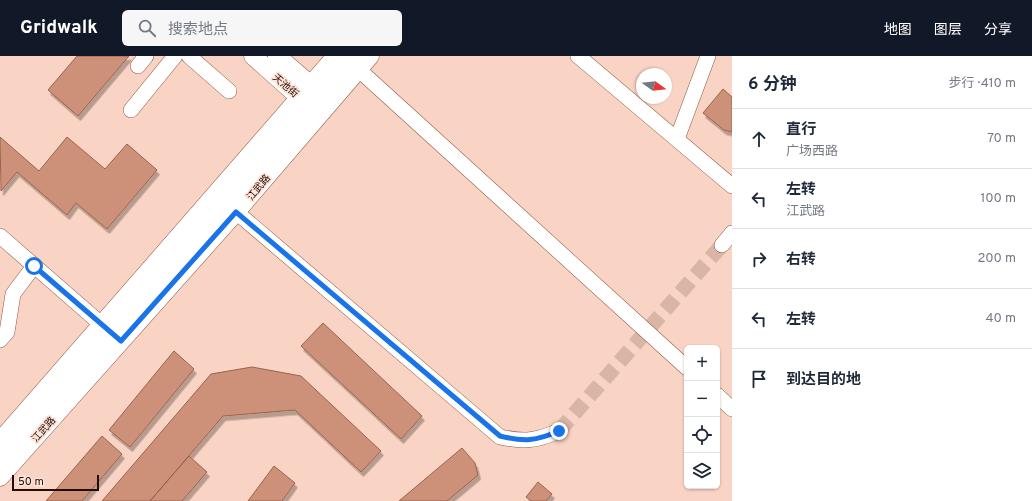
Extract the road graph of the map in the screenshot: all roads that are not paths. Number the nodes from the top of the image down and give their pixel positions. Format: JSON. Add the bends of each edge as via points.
{"nodes":[{"id":1,"x":175,"y":56,"type":"edge"},
{"id":2,"x":189,"y":56,"type":"edge"},
{"id":3,"x":253,"y":56,"type":"edge"},
{"id":4,"x":277,"y":56,"type":"edge"},
{"id":5,"x":334,"y":56,"type":"edge"},
{"id":6,"x":578,"y":56,"type":"edge"},
{"id":7,"x":708,"y":56,"type":"edge"},
{"id":8,"x":360,"y":60,"type":"edge"},
{"id":9,"x":229,"y":92,"type":"dead end"},
{"id":10,"x":314,"y":99,"type":"junction"},
{"id":11,"x":131,"y":110,"type":"dead end"},
{"id":12,"x":677,"y":139,"type":"junction"},
{"id":13,"x":732,"y":186,"type":"edge"},
{"id":14,"x":231,"y":207,"type":"junction"},
{"id":15,"x":732,"y":233,"type":"edge"},
{"id":16,"x":0,"y":236,"type":"edge"},
{"id":17,"x":722,"y":245,"type":"tunnel mouth"},
{"id":18,"x":34,"y":266,"type":"junction"},
{"id":19,"x":111,"y":332,"type":"junction"},
{"id":20,"x":0,"y":340,"type":"edge"},
{"id":21,"x":684,"y":365,"type":"edge"},
{"id":22,"x":720,"y":398,"type":"edge"},
{"id":23,"x":732,"y":409,"type":"edge"},
{"id":24,"x":559,"y":431,"type":"tunnel mouth"},
{"id":25,"x":0,"y":439,"type":"edge"},
{"id":26,"x":0,"y":455,"type":"edge"},
{"id":27,"x":0,"y":477,"type":"edge"}],
"edges":[{"from":1,"to":11,"type":"street"},
{"from":2,"to":9,"type":"street"},
{"from":3,"to":10,"type":"main road","name":"天池街"},
{"from":4,"to":10,"type":"main road"},
{"from":5,"to":10,"type":"street"},
{"from":6,"to":12,"type":"street"},
{"from":7,"to":12,"type":"street"},
{"from":8,"to":10,"type":"main road","name":"江武路"},
{"from":8,"to":21,"type":"street"},
{"from":10,"to":14,"type":"main road","name":"江武路"},
{"from":10,"to":19,"type":"street"},
{"from":12,"to":13,"type":"street"},
{"from":14,"to":19,"type":"main road","name":"江武路"},
{"from":14,"to":24,"type":"street","via":[[500,436],[520,441],[534,440]]},
{"from":15,"to":17,"type":"street"},
{"from":16,"to":18,"type":"street"},
{"from":18,"to":19,"type":"street"},
{"from":18,"to":20,"type":"street","via":[[13,294],[7,332]]},
{"from":19,"to":25,"type":"street"},
{"from":19,"to":26,"type":"main road","name":"江武路"},
{"from":19,"to":27,"type":"main road","name":"江武路"},
{"from":22,"to":23,"type":"street"}]}
